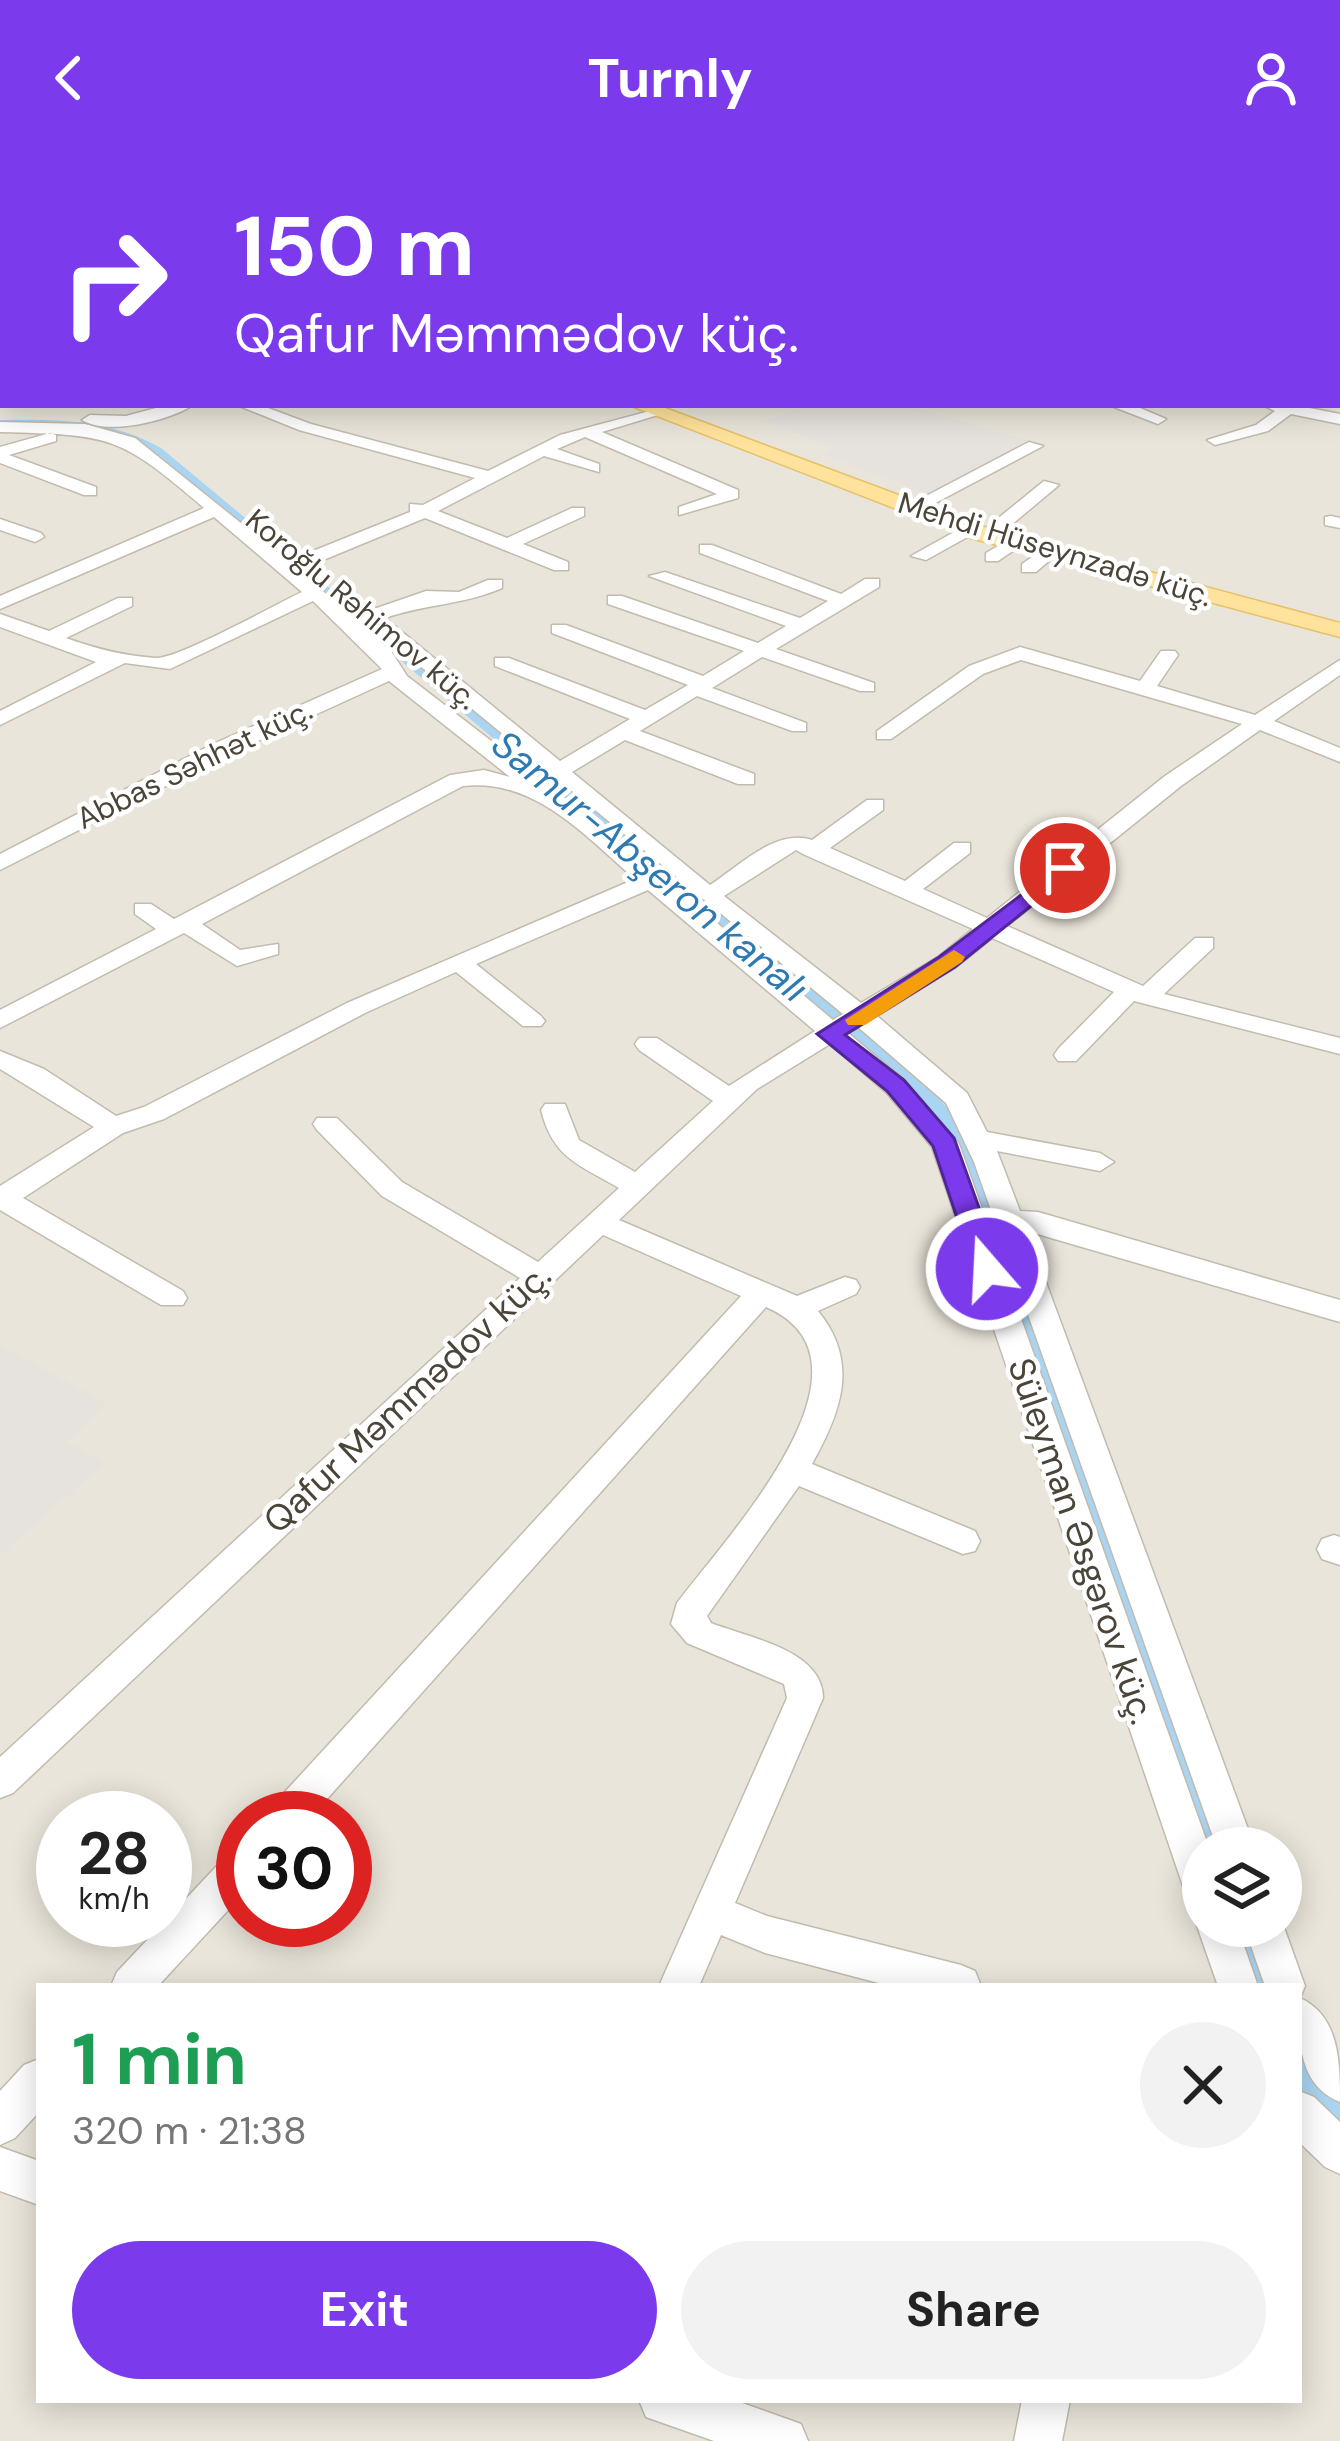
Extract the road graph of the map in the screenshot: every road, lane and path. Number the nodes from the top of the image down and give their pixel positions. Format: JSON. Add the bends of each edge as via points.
{"nodes":[{"id":1,"x":173,"y":408,"type":"edge"},
{"id":2,"x":253,"y":408,"type":"edge"},
{"id":3,"x":656,"y":408,"type":"edge"},
{"id":4,"x":662,"y":408,"type":"edge"},
{"id":5,"x":662,"y":408,"type":"edge"},
{"id":6,"x":1126,"y":408,"type":"edge"},
{"id":7,"x":1278,"y":408,"type":"edge"},
{"id":8,"x":1284,"y":408,"type":"edge"},
{"id":9,"x":73,"y":419,"type":"junction"},
{"id":10,"x":1158,"y":419,"type":"dead end"},
{"id":11,"x":1340,"y":419,"type":"edge"},
{"id":12,"x":117,"y":422,"type":"junction"},
{"id":13,"x":0,"y":423,"type":"edge"},
{"id":14,"x":584,"y":431,"type":"junction"},
{"id":15,"x":1215,"y":440,"type":"dead end"},
{"id":16,"x":1035,"y":446,"type":"dead end"},
{"id":17,"x":544,"y":450,"type":"junction"},
{"id":18,"x":0,"y":455,"type":"edge"},
{"id":19,"x":593,"y":468,"type":"dead end"},
{"id":20,"x":490,"y":477,"type":"junction"},
{"id":21,"x":1050,"y":485,"type":"dead end"},
{"id":22,"x":89,"y":491,"type":"dead end"},
{"id":23,"x":399,"y":503,"type":"dead end"},
{"id":24,"x":918,"y":505,"type":"junction"},
{"id":25,"x":215,"y":510,"type":"junction"},
{"id":26,"x":425,"y":510,"type":"junction"},
{"id":27,"x":685,"y":511,"type":"dead end"},
{"id":28,"x":578,"y":512,"type":"dead end"},
{"id":29,"x":0,"y":524,"type":"edge"},
{"id":30,"x":982,"y":531,"type":"junction"},
{"id":31,"x":35,"y":538,"type":"dead end"},
{"id":32,"x":509,"y":544,"type":"junction"},
{"id":33,"x":1014,"y":544,"type":"junction"},
{"id":34,"x":706,"y":549,"type":"dead end"},
{"id":35,"x":1048,"y":554,"type":"junction"},
{"id":36,"x":920,"y":556,"type":"dead end"},
{"id":37,"x":992,"y":557,"type":"dead end"},
{"id":38,"x":308,"y":563,"type":"junction"},
{"id":39,"x":87,"y":566,"type":"junction"},
{"id":40,"x":561,"y":566,"type":"dead end"},
{"id":41,"x":1029,"y":568,"type":"dead end"},
{"id":42,"x":285,"y":569,"type":"junction"},
{"id":43,"x":658,"y":576,"type":"dead end"},
{"id":44,"x":120,"y":580,"type":"dead end"},
{"id":45,"x":872,"y":583,"type":"dead end"},
{"id":46,"x":495,"y":584,"type":"dead end"},
{"id":47,"x":313,"y":594,"type":"junction"},
{"id":48,"x":834,"y":597,"type":"dead end"},
{"id":49,"x":615,"y":600,"type":"dead end"},
{"id":50,"x":125,"y":602,"type":"dead end"},
{"id":51,"x":0,"y":603,"type":"edge"},
{"id":52,"x":371,"y":616,"type":"junction"},
{"id":53,"x":0,"y":620,"type":"edge"},
{"id":54,"x":801,"y":625,"type":"junction"},
{"id":55,"x":1340,"y":627,"type":"edge"},
{"id":56,"x":560,"y":629,"type":"dead end"},
{"id":57,"x":48,"y":639,"type":"junction"},
{"id":58,"x":761,"y":650,"type":"junction"},
{"id":59,"x":1168,"y":655,"type":"dead end"},
{"id":60,"x":944,"y":657,"type":"dead end"},
{"id":61,"x":112,"y":662,"type":"junction"},
{"id":62,"x":502,"y":662,"type":"dead end"},
{"id":63,"x":1340,"y":666,"type":"edge"},
{"id":64,"x":976,"y":670,"type":"junction"},
{"id":65,"x":392,"y":672,"type":"junction"},
{"id":66,"x":700,"y":687,"type":"junction"},
{"id":67,"x":866,"y":688,"type":"dead end"},
{"id":68,"x":1144,"y":691,"type":"junction"},
{"id":69,"x":649,"y":718,"type":"junction"},
{"id":70,"x":0,"y":719,"type":"edge"},
{"id":71,"x":1258,"y":722,"type":"junction"},
{"id":72,"x":799,"y":727,"type":"dead end"},
{"id":73,"x":626,"y":733,"type":"junction"},
{"id":74,"x":884,"y":735,"type":"dead end"},
{"id":75,"x":219,"y":750,"type":"junction"},
{"id":76,"x":1340,"y":756,"type":"edge"},
{"id":77,"x":251,"y":765,"type":"dead end"},
{"id":78,"x":746,"y":779,"type":"dead end"},
{"id":79,"x":548,"y":780,"type":"junction"},
{"id":80,"x":143,"y":788,"type":"junction"},
{"id":81,"x":169,"y":801,"type":"dead end"},
{"id":82,"x":875,"y":805,"type":"dead end"},
{"id":83,"x":962,"y":848,"type":"dead end"},
{"id":84,"x":814,"y":850,"type":"junction"},
{"id":85,"x":0,"y":863,"type":"edge"},
{"id":86,"x":649,"y":882,"type":"junction"},
{"id":87,"x":908,"y":890,"type":"junction"},
{"id":88,"x":709,"y":896,"type":"junction"},
{"id":89,"x":143,"y":909,"type":"dead end"},
{"id":90,"x":180,"y":927,"type":"junction"},
{"id":91,"x":993,"y":927,"type":"junction"},
{"id":92,"x":1204,"y":943,"type":"dead end"},
{"id":93,"x":268,"y":949,"type":"dead end"},
{"id":94,"x":460,"y":963,"type":"junction"},
{"id":95,"x":1138,"y":993,"type":"junction"},
{"id":96,"x":862,"y":1017,"type":"junction"},
{"id":97,"x":0,"y":1019,"type":"edge"},
{"id":98,"x":532,"y":1021,"type":"dead end"},
{"id":99,"x":829,"y":1034,"type":"junction"},
{"id":100,"x":648,"y":1044,"type":"dead end"},
{"id":101,"x":1340,"y":1046,"type":"edge"},
{"id":102,"x":1067,"y":1055,"type":"dead end"},
{"id":103,"x":0,"y":1059,"type":"edge"},
{"id":104,"x":729,"y":1099,"type":"junction"},
{"id":105,"x":555,"y":1110,"type":"dead end"},
{"id":106,"x":327,"y":1124,"type":"dead end"},
{"id":107,"x":113,"y":1127,"type":"junction"},
{"id":108,"x":979,"y":1139,"type":"junction"},
{"id":109,"x":1100,"y":1162,"type":"dead end"},
{"id":110,"x":637,"y":1186,"type":"junction"},
{"id":111,"x":1,"y":1198,"type":"edge"},
{"id":112,"x":1008,"y":1220,"type":"junction"},
{"id":113,"x":598,"y":1222,"type":"junction"},
{"id":114,"x":538,"y":1275,"type":"junction"},
{"id":115,"x":845,"y":1287,"type":"dead end"},
{"id":116,"x":761,"y":1293,"type":"junction"},
{"id":117,"x":172,"y":1298,"type":"dead end"},
{"id":118,"x":797,"y":1308,"type":"junction"},
{"id":119,"x":1340,"y":1310,"type":"edge"},
{"id":120,"x":792,"y":1469,"type":"junction"},
{"id":121,"x":963,"y":1541,"type":"dead end"},
{"id":122,"x":0,"y":1781,"type":"edge"},
{"id":123,"x":310,"y":1791,"type":"edge"},
{"id":124,"x":1182,"y":1827,"type":"edge"},
{"id":125,"x":1228,"y":1827,"type":"edge"},
{"id":126,"x":216,"y":1895,"type":"edge"},
{"id":127,"x":712,"y":1912,"type":"junction"},
{"id":128,"x":1224,"y":1947,"type":"edge"},
{"id":129,"x":1271,"y":1947,"type":"edge"},
{"id":130,"x":134,"y":1983,"type":"edge"},
{"id":131,"x":680,"y":1983,"type":"edge"},
{"id":132,"x":953,"y":1983,"type":"edge"},
{"id":133,"x":1237,"y":1983,"type":"edge"},
{"id":134,"x":1284,"y":1983,"type":"edge"},
{"id":135,"x":1302,"y":2023,"type":"edge"},
{"id":136,"x":1340,"y":2080,"type":"edge"},
{"id":137,"x":36,"y":2083,"type":"edge"},
{"id":138,"x":1302,"y":2115,"type":"edge"},
{"id":139,"x":0,"y":2123,"type":"edge"},
{"id":140,"x":1340,"y":2152,"type":"edge"},
{"id":141,"x":0,"y":2169,"type":"edge"},
{"id":142,"x":36,"y":2182,"type":"edge"},
{"id":143,"x":672,"y":2403,"type":"edge"},
{"id":144,"x":1045,"y":2403,"type":"edge"},
{"id":145,"x":784,"y":2441,"type":"edge"},
{"id":146,"x":1037,"y":2441,"type":"edge"}],
"edges":[{"from":1,"to":12,"type":"street"},
{"from":2,"to":20,"type":"street"},
{"from":3,"to":14,"type":"street"},
{"from":4,"to":24,"type":"main road","name":"Mehdi Hüseynzadə küç."},
{"from":5,"to":30,"type":"main road","name":"Mehdi Hüseynzadə küç."},
{"from":6,"to":10,"type":"street"},
{"from":7,"to":15,"type":"street","via":[[1262,428]]},
{"from":8,"to":11,"type":"street"},
{"from":9,"to":12,"type":"street"},
{"from":9,"to":13,"type":"street","name":"Koroğlu Rəhimov küç."},
{"from":9,"to":18,"type":"street"},
{"from":9,"to":25,"type":"street","name":"Koroğlu Rəhimov küç.","via":[[145,450]]},
{"from":12,"to":38,"type":"street","name":"Koroğlu Rəhimov küç.","via":[[178,454]]},
{"from":14,"to":17,"type":"street"},
{"from":14,"to":27,"type":"street","via":[[732,494]]},
{"from":16,"to":24,"type":"street"},
{"from":17,"to":19,"type":"street"},
{"from":17,"to":20,"type":"street"},
{"from":18,"to":22,"type":"street"},
{"from":20,"to":26,"type":"street"},
{"from":21,"to":30,"type":"street"},
{"from":23,"to":26,"type":"street"},
{"from":24,"to":30,"type":"main road","name":"Mehdi Hüseynzadə küç."},
{"from":25,"to":39,"type":"street"},
{"from":25,"to":42,"type":"street","name":"Koroğlu Rəhimov küç."},
{"from":26,"to":32,"type":"street"},
{"from":26,"to":38,"type":"street"},
{"from":28,"to":32,"type":"street"},
{"from":29,"to":31,"type":"street"},
{"from":30,"to":33,"type":"main road","name":"Mehdi Hüseynzadə küç."},
{"from":30,"to":36,"type":"street"},
{"from":30,"to":55,"type":"main road","name":"Mehdi Hüseynzadə küç."},
{"from":32,"to":40,"type":"street"},
{"from":33,"to":35,"type":"main road","name":"Mehdi Hüseynzadə küç."},
{"from":33,"to":37,"type":"street"},
{"from":34,"to":48,"type":"street"},
{"from":35,"to":41,"type":"street"},
{"from":35,"to":55,"type":"main road","name":"Mehdi Hüseynzadə küç."},
{"from":38,"to":42,"type":"street"},
{"from":38,"to":52,"type":"street","name":"Koroğlu Rəhimov küç."},
{"from":39,"to":44,"type":"street"},
{"from":39,"to":51,"type":"street"},
{"from":42,"to":47,"type":"street","name":"Koroğlu Rəhimov küç."},
{"from":43,"to":54,"type":"street"},
{"from":45,"to":54,"type":"street"},
{"from":46,"to":52,"type":"street"},
{"from":47,"to":61,"type":"street","via":[[163,665],[133,656]]},
{"from":47,"to":65,"type":"street","name":"Koroğlu Rəhimov küç.","via":[[384,655]]},
{"from":49,"to":58,"type":"street"},
{"from":50,"to":57,"type":"street"},
{"from":52,"to":79,"type":"street","name":"Koroğlu Rəhimov küç."},
{"from":53,"to":57,"type":"street"},
{"from":54,"to":58,"type":"street"},
{"from":56,"to":66,"type":"street"},
{"from":57,"to":61,"type":"street"},
{"from":58,"to":66,"type":"street"},
{"from":58,"to":67,"type":"street"},
{"from":59,"to":68,"type":"street"},
{"from":60,"to":64,"type":"street"},
{"from":61,"to":70,"type":"street"},
{"from":62,"to":69,"type":"street"},
{"from":63,"to":71,"type":"street"},
{"from":64,"to":68,"type":"street","via":[[1020,653]]},
{"from":64,"to":74,"type":"street"},
{"from":65,"to":75,"type":"street","name":"Abbas Səhhət küç."},
{"from":65,"to":79,"type":"street","name":"Koroğlu Rəhimov küç."},
{"from":66,"to":69,"type":"street"},
{"from":66,"to":72,"type":"street"},
{"from":68,"to":71,"type":"street"},
{"from":69,"to":73,"type":"street"},
{"from":71,"to":76,"type":"street"},
{"from":71,"to":91,"type":"street"},
{"from":73,"to":78,"type":"street"},
{"from":73,"to":79,"type":"street"},
{"from":75,"to":77,"type":"street"},
{"from":75,"to":80,"type":"street","name":"Abbas Səhhət küç."},
{"from":79,"to":86,"type":"street","name":"Koroğlu Rəhimov küç."},
{"from":79,"to":88,"type":"street","name":"Koroğlu Rəhimov küç."},
{"from":79,"to":90,"type":"street","via":[[513,787],[484,777],[458,780]]},
{"from":80,"to":81,"type":"street"},
{"from":80,"to":85,"type":"street","name":"Abbas Səhhət küç."},
{"from":82,"to":84,"type":"street"},
{"from":83,"to":87,"type":"street"},
{"from":84,"to":87,"type":"street"},
{"from":84,"to":88,"type":"street","via":[[791,842]]},
{"from":86,"to":94,"type":"street"},
{"from":86,"to":99,"type":"street","name":"Koroğlu Rəhimov küç."},
{"from":87,"to":91,"type":"street"},
{"from":88,"to":96,"type":"street","name":"Koroğlu Rəhimov küç."},
{"from":89,"to":90,"type":"street"},
{"from":90,"to":93,"type":"street","via":[[237,959]]},
{"from":90,"to":97,"type":"street"},
{"from":91,"to":95,"type":"street"},
{"from":91,"to":96,"type":"street"},
{"from":92,"to":95,"type":"street"},
{"from":94,"to":98,"type":"street"},
{"from":94,"to":107,"type":"street"},
{"from":95,"to":101,"type":"street"},
{"from":95,"to":102,"type":"street"},
{"from":96,"to":99,"type":"street","name":"Qafur Məmmədov küç."},
{"from":96,"to":108,"type":"street","name":"Süleyman Əsgərov küç.","via":[[944,1083]]},
{"from":99,"to":104,"type":"street","name":"Qafur Məmmədov küç."},
{"from":99,"to":124,"type":"street","name":"Süleyman Əsgərov küç.","via":[[896,1085],[945,1144]]},
{"from":100,"to":104,"type":"street"},
{"from":103,"to":107,"type":"street"},
{"from":104,"to":110,"type":"street","name":"Qafur Məmmədov küç."},
{"from":105,"to":110,"type":"street","via":[[569,1146]]},
{"from":106,"to":114,"type":"street","via":[[392,1190]]},
{"from":107,"to":111,"type":"street"},
{"from":108,"to":109,"type":"street"},
{"from":108,"to":112,"type":"street","name":"Süleyman Əsgərov küç."},
{"from":110,"to":113,"type":"street","name":"Qafur Məmmədov küç."},
{"from":111,"to":117,"type":"street"},
{"from":112,"to":119,"type":"street"},
{"from":112,"to":125,"type":"street","name":"Süleyman Əsgərov küç."},
{"from":113,"to":114,"type":"street","name":"Qafur Məmmədov küç."},
{"from":113,"to":116,"type":"street"},
{"from":114,"to":122,"type":"street","name":"Qafur Məmmədov küç."},
{"from":115,"to":118,"type":"street"},
{"from":116,"to":118,"type":"street"},
{"from":116,"to":123,"type":"street"},
{"from":118,"to":120,"type":"street","via":[[819,1330],[830,1386]]},
{"from":120,"to":121,"type":"street"},
{"from":120,"to":127,"type":"street","via":[[689,1613],[699,1633],[783,1665],[805,1683]]},
{"from":126,"to":130,"type":"street"},
{"from":127,"to":131,"type":"street"},
{"from":127,"to":132,"type":"street","via":[[765,1934]]},
{"from":128,"to":133,"type":"street"},
{"from":129,"to":134,"type":"street"},
{"from":135,"to":136,"type":"street"},
{"from":137,"to":139,"type":"street"},
{"from":138,"to":140,"type":"street"},
{"from":141,"to":142,"type":"street"},
{"from":143,"to":145,"type":"street"},
{"from":144,"to":146,"type":"street"}]}
